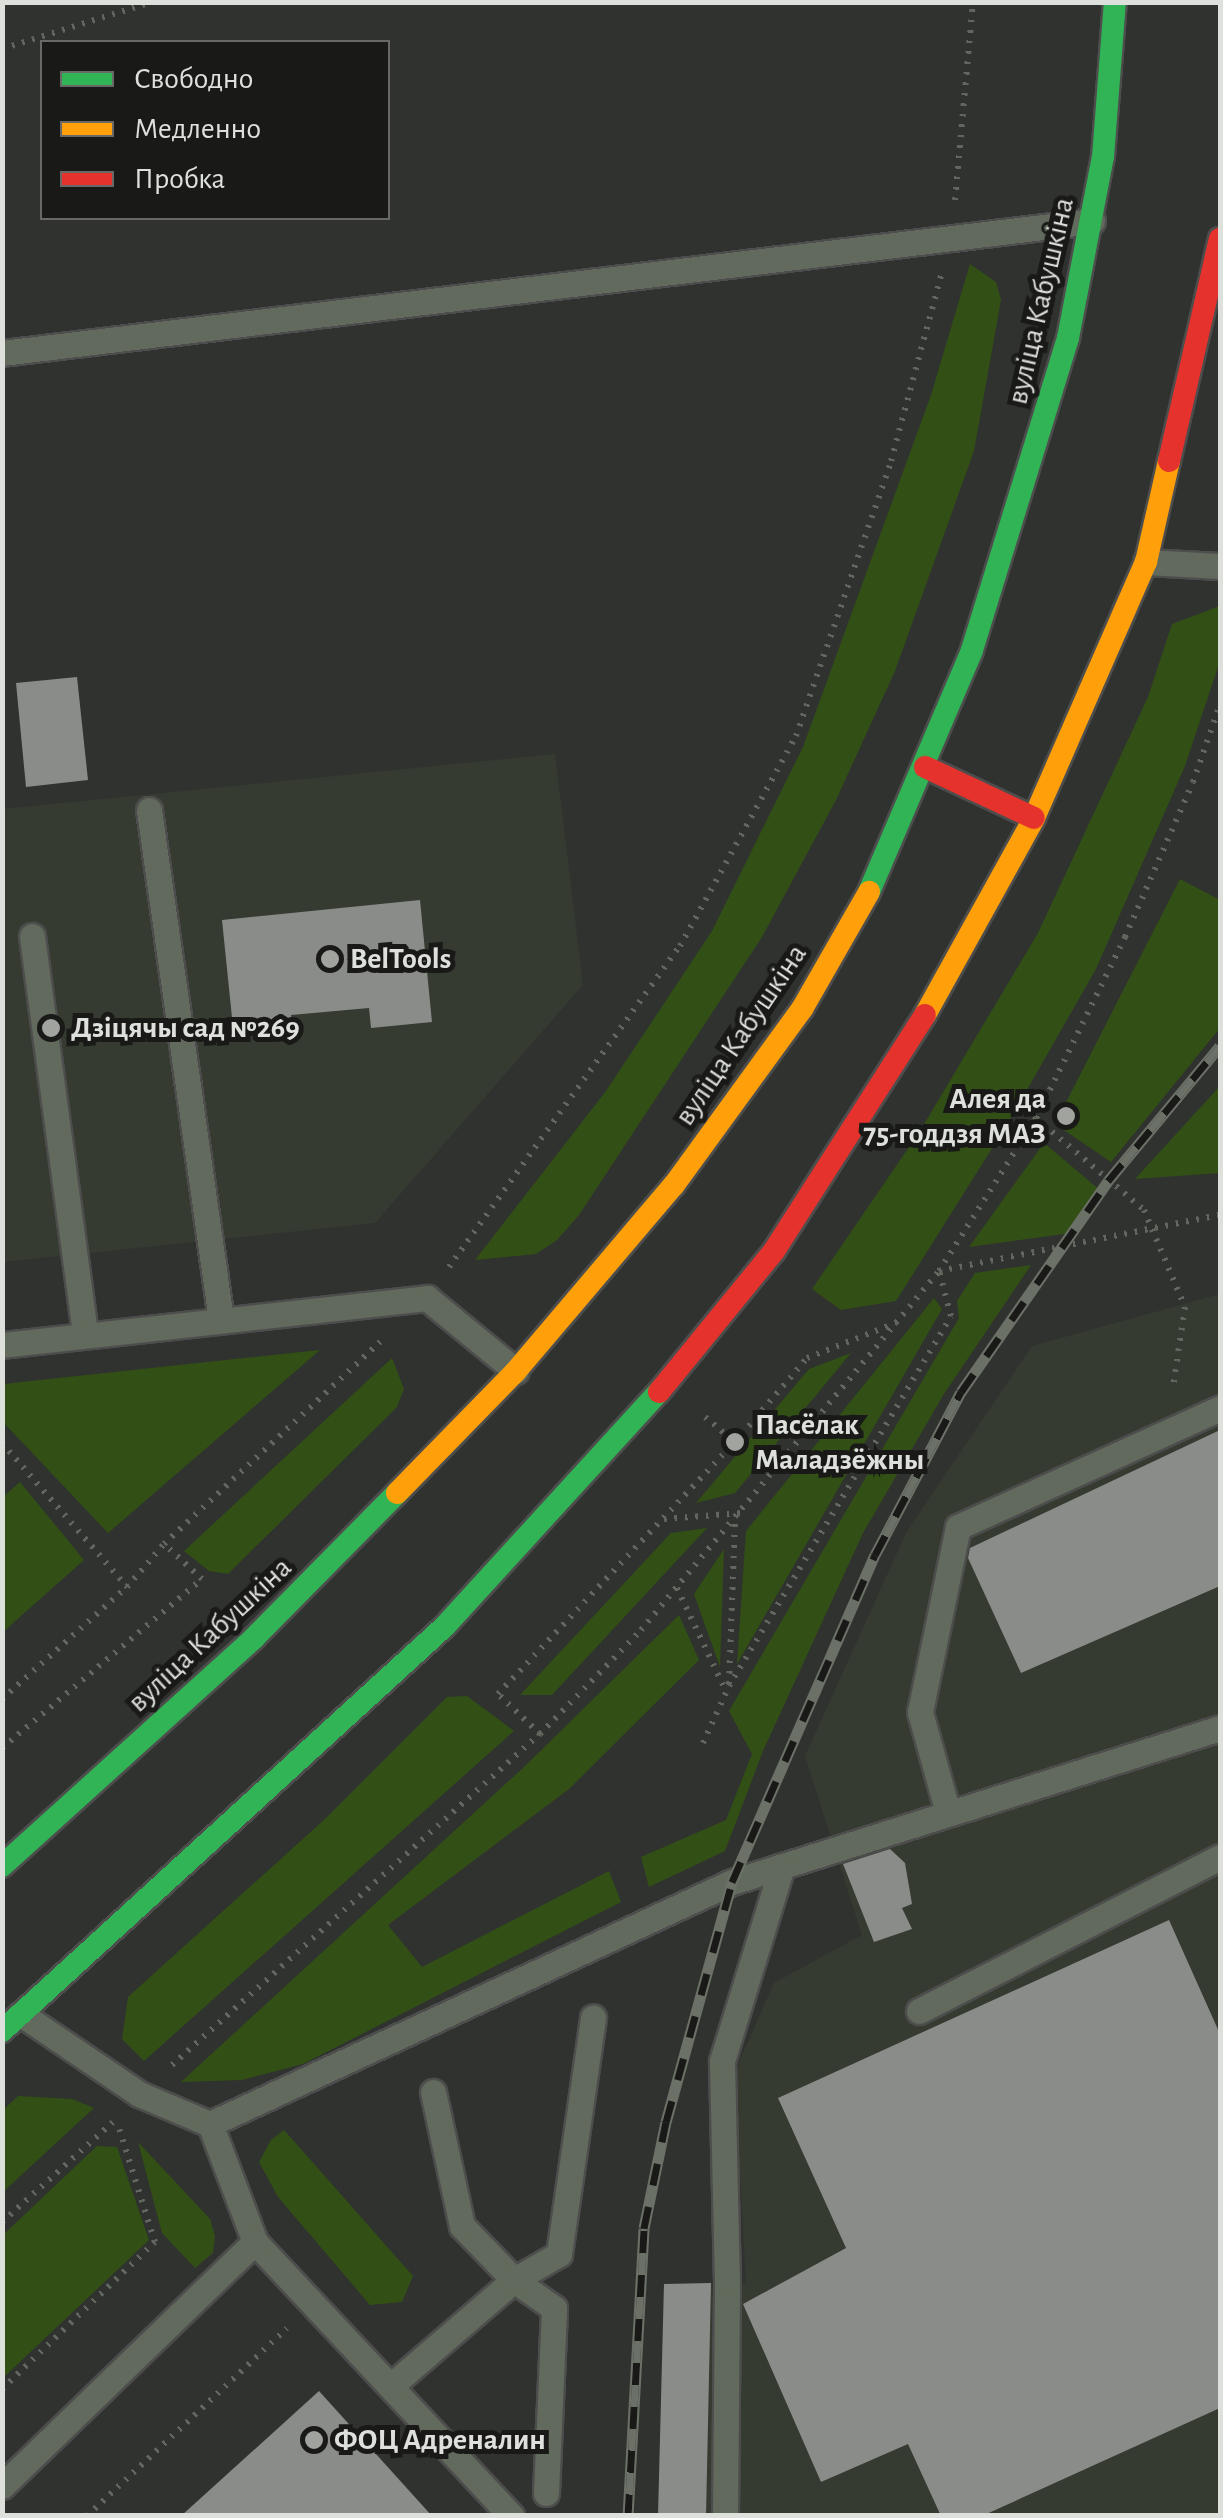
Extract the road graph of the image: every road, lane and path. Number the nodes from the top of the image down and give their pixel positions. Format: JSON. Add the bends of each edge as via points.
{"nodes":[{"id":1,"x":152,"y":2,"type":"edge"},
{"id":2,"x":974,"y":2,"type":"edge"},
{"id":3,"x":1114,"y":2,"type":"edge"},
{"id":4,"x":2,"y":49,"type":"edge"},
{"id":5,"x":1092,"y":221,"type":"junction"},
{"id":6,"x":1220,"y":239,"type":"edge"},
{"id":7,"x":952,"y":240,"type":"junction"},
{"id":8,"x":2,"y":353,"type":"edge"},
{"id":9,"x":1146,"y":562,"type":"junction"},
{"id":10,"x":1220,"y":566,"type":"edge"},
{"id":11,"x":1220,"y":705,"type":"edge"},
{"id":12,"x":926,"y":767,"type":"junction"},
{"id":13,"x":149,"y":810,"type":"dead end"},
{"id":14,"x":1034,"y":818,"type":"junction"},
{"id":15,"x":32,"y":936,"type":"dead end"},
{"id":16,"x":1036,"y":1118,"type":"junction"},
{"id":17,"x":1220,"y":1214,"type":"edge"},
{"id":18,"x":1152,"y":1229,"type":"junction"},
{"id":19,"x":939,"y":1270,"type":"junction"},
{"id":20,"x":427,"y":1298,"type":"junction"},
{"id":21,"x":222,"y":1320,"type":"junction"},
{"id":22,"x":897,"y":1323,"type":"junction"},
{"id":23,"x":84,"y":1334,"type":"junction"},
{"id":24,"x":2,"y":1346,"type":"edge"},
{"id":25,"x":516,"y":1371,"type":"junction"},
{"id":26,"x":1220,"y":1408,"type":"edge"},
{"id":27,"x":1166,"y":1433,"type":"junction"},
{"id":28,"x":2,"y":1443,"type":"edge"},
{"id":29,"x":742,"y":1513,"type":"junction"},
{"id":30,"x":663,"y":1519,"type":"junction"},
{"id":31,"x":734,"y":1521,"type":"junction"},
{"id":32,"x":164,"y":1544,"type":"junction"},
{"id":33,"x":126,"y":1587,"type":"junction"},
{"id":34,"x":677,"y":1588,"type":"junction"},
{"id":35,"x":728,"y":1689,"type":"junction"},
{"id":36,"x":2,"y":1698,"type":"edge"},
{"id":37,"x":1220,"y":1728,"type":"edge"},
{"id":38,"x":540,"y":1734,"type":"junction"},
{"id":39,"x":702,"y":1743,"type":"dead end"},
{"id":40,"x":2,"y":1748,"type":"edge"},
{"id":41,"x":948,"y":1813,"type":"junction"},
{"id":42,"x":1220,"y":1857,"type":"edge"},
{"id":43,"x":2,"y":1866,"type":"edge"},
{"id":44,"x":782,"y":1866,"type":"junction"},
{"id":45,"x":919,"y":2011,"type":"dead end"},
{"id":46,"x":593,"y":2017,"type":"dead end"},
{"id":47,"x":12,"y":2023,"type":"edge"},
{"id":48,"x":433,"y":2092,"type":"dead end"},
{"id":49,"x":139,"y":2094,"type":"junction"},
{"id":50,"x":210,"y":2124,"type":"junction"},
{"id":51,"x":2,"y":2222,"type":"edge"},
{"id":52,"x":256,"y":2242,"type":"junction"},
{"id":53,"x":514,"y":2280,"type":"junction"},
{"id":54,"x":314,"y":2303,"type":"junction"},
{"id":55,"x":393,"y":2384,"type":"junction"},
{"id":56,"x":2,"y":2389,"type":"edge"},
{"id":57,"x":2,"y":2486,"type":"edge"},
{"id":58,"x":546,"y":2492,"type":"dead end"},
{"id":59,"x":87,"y":2516,"type":"edge"},
{"id":60,"x":511,"y":2516,"type":"edge"},
{"id":61,"x":725,"y":2516,"type":"edge"}],
"edges":[{"from":1,"to":4,"type":"path"},
{"from":2,"to":7,"type":"path"},
{"from":3,"to":5,"type":"main road","name":"вуліца Кабушкіна"},
{"from":5,"to":7,"type":"lane"},
{"from":5,"to":12,"type":"main road","name":"вуліца Кабушкіна","via":[[1046,412],[972,650]]},
{"from":6,"to":9,"type":"main road"},
{"from":7,"to":8,"type":"lane"},
{"from":7,"to":20,"type":"path","via":[[891,461],[796,736],[680,946]]},
{"from":9,"to":10,"type":"lane"},
{"from":9,"to":14,"type":"main road"},
{"from":11,"to":16,"type":"path","via":[[1132,920]]},
{"from":12,"to":14,"type":"main road"},
{"from":12,"to":25,"type":"main road","name":"вуліца Кабушкіна","via":[[867,896],[802,1008],[674,1185]]},
{"from":13,"to":21,"type":"lane"},
{"from":14,"to":47,"type":"main road","via":[[901,1058],[816,1188],[774,1251],[626,1432],[445,1626]]},
{"from":15,"to":23,"type":"lane"},
{"from":16,"to":18,"type":"path","via":[[1144,1210]]},
{"from":16,"to":19,"type":"path"},
{"from":17,"to":18,"type":"path"},
{"from":18,"to":19,"type":"path"},
{"from":18,"to":27,"type":"path","via":[[1185,1307]]},
{"from":19,"to":22,"type":"path"},
{"from":19,"to":35,"type":"path","via":[[951,1316]]},
{"from":20,"to":21,"type":"lane"},
{"from":20,"to":25,"type":"lane"},
{"from":20,"to":32,"type":"path"},
{"from":21,"to":23,"type":"lane"},
{"from":22,"to":29,"type":"path"},
{"from":22,"to":30,"type":"path","via":[[806,1358]]},
{"from":23,"to":24,"type":"lane"},
{"from":25,"to":43,"type":"main road","name":"вуліца Кабушкіна","via":[[254,1638]]},
{"from":26,"to":27,"type":"lane"},
{"from":27,"to":41,"type":"lane","via":[[958,1527],[920,1712]]},
{"from":28,"to":33,"type":"path"},
{"from":29,"to":30,"type":"path"},
{"from":29,"to":31,"type":"path"},
{"from":30,"to":38,"type":"path","via":[[498,1694]]},
{"from":31,"to":34,"type":"path"},
{"from":31,"to":35,"type":"path"},
{"from":32,"to":33,"type":"path"},
{"from":32,"to":40,"type":"path","via":[[202,1579]]},
{"from":33,"to":36,"type":"path"},
{"from":34,"to":35,"type":"path"},
{"from":34,"to":38,"type":"path"},
{"from":35,"to":39,"type":"path"},
{"from":37,"to":41,"type":"lane"},
{"from":38,"to":49,"type":"path"},
{"from":41,"to":44,"type":"lane"},
{"from":42,"to":45,"type":"lane"},
{"from":44,"to":50,"type":"lane","via":[[732,1882]]},
{"from":44,"to":61,"type":"lane","via":[[722,2061]]},
{"from":46,"to":53,"type":"lane","via":[[559,2254]]},
{"from":47,"to":49,"type":"lane"},
{"from":48,"to":53,"type":"lane","via":[[462,2226]]},
{"from":49,"to":50,"type":"lane"},
{"from":50,"to":52,"type":"lane"},
{"from":51,"to":56,"type":"path","via":[[116,2119],[154,2242]]},
{"from":52,"to":54,"type":"lane"},
{"from":52,"to":57,"type":"lane"},
{"from":53,"to":55,"type":"lane"},
{"from":53,"to":58,"type":"lane","via":[[554,2308]]},
{"from":54,"to":55,"type":"lane"},
{"from":54,"to":59,"type":"path"},
{"from":55,"to":60,"type":"lane"}]}
